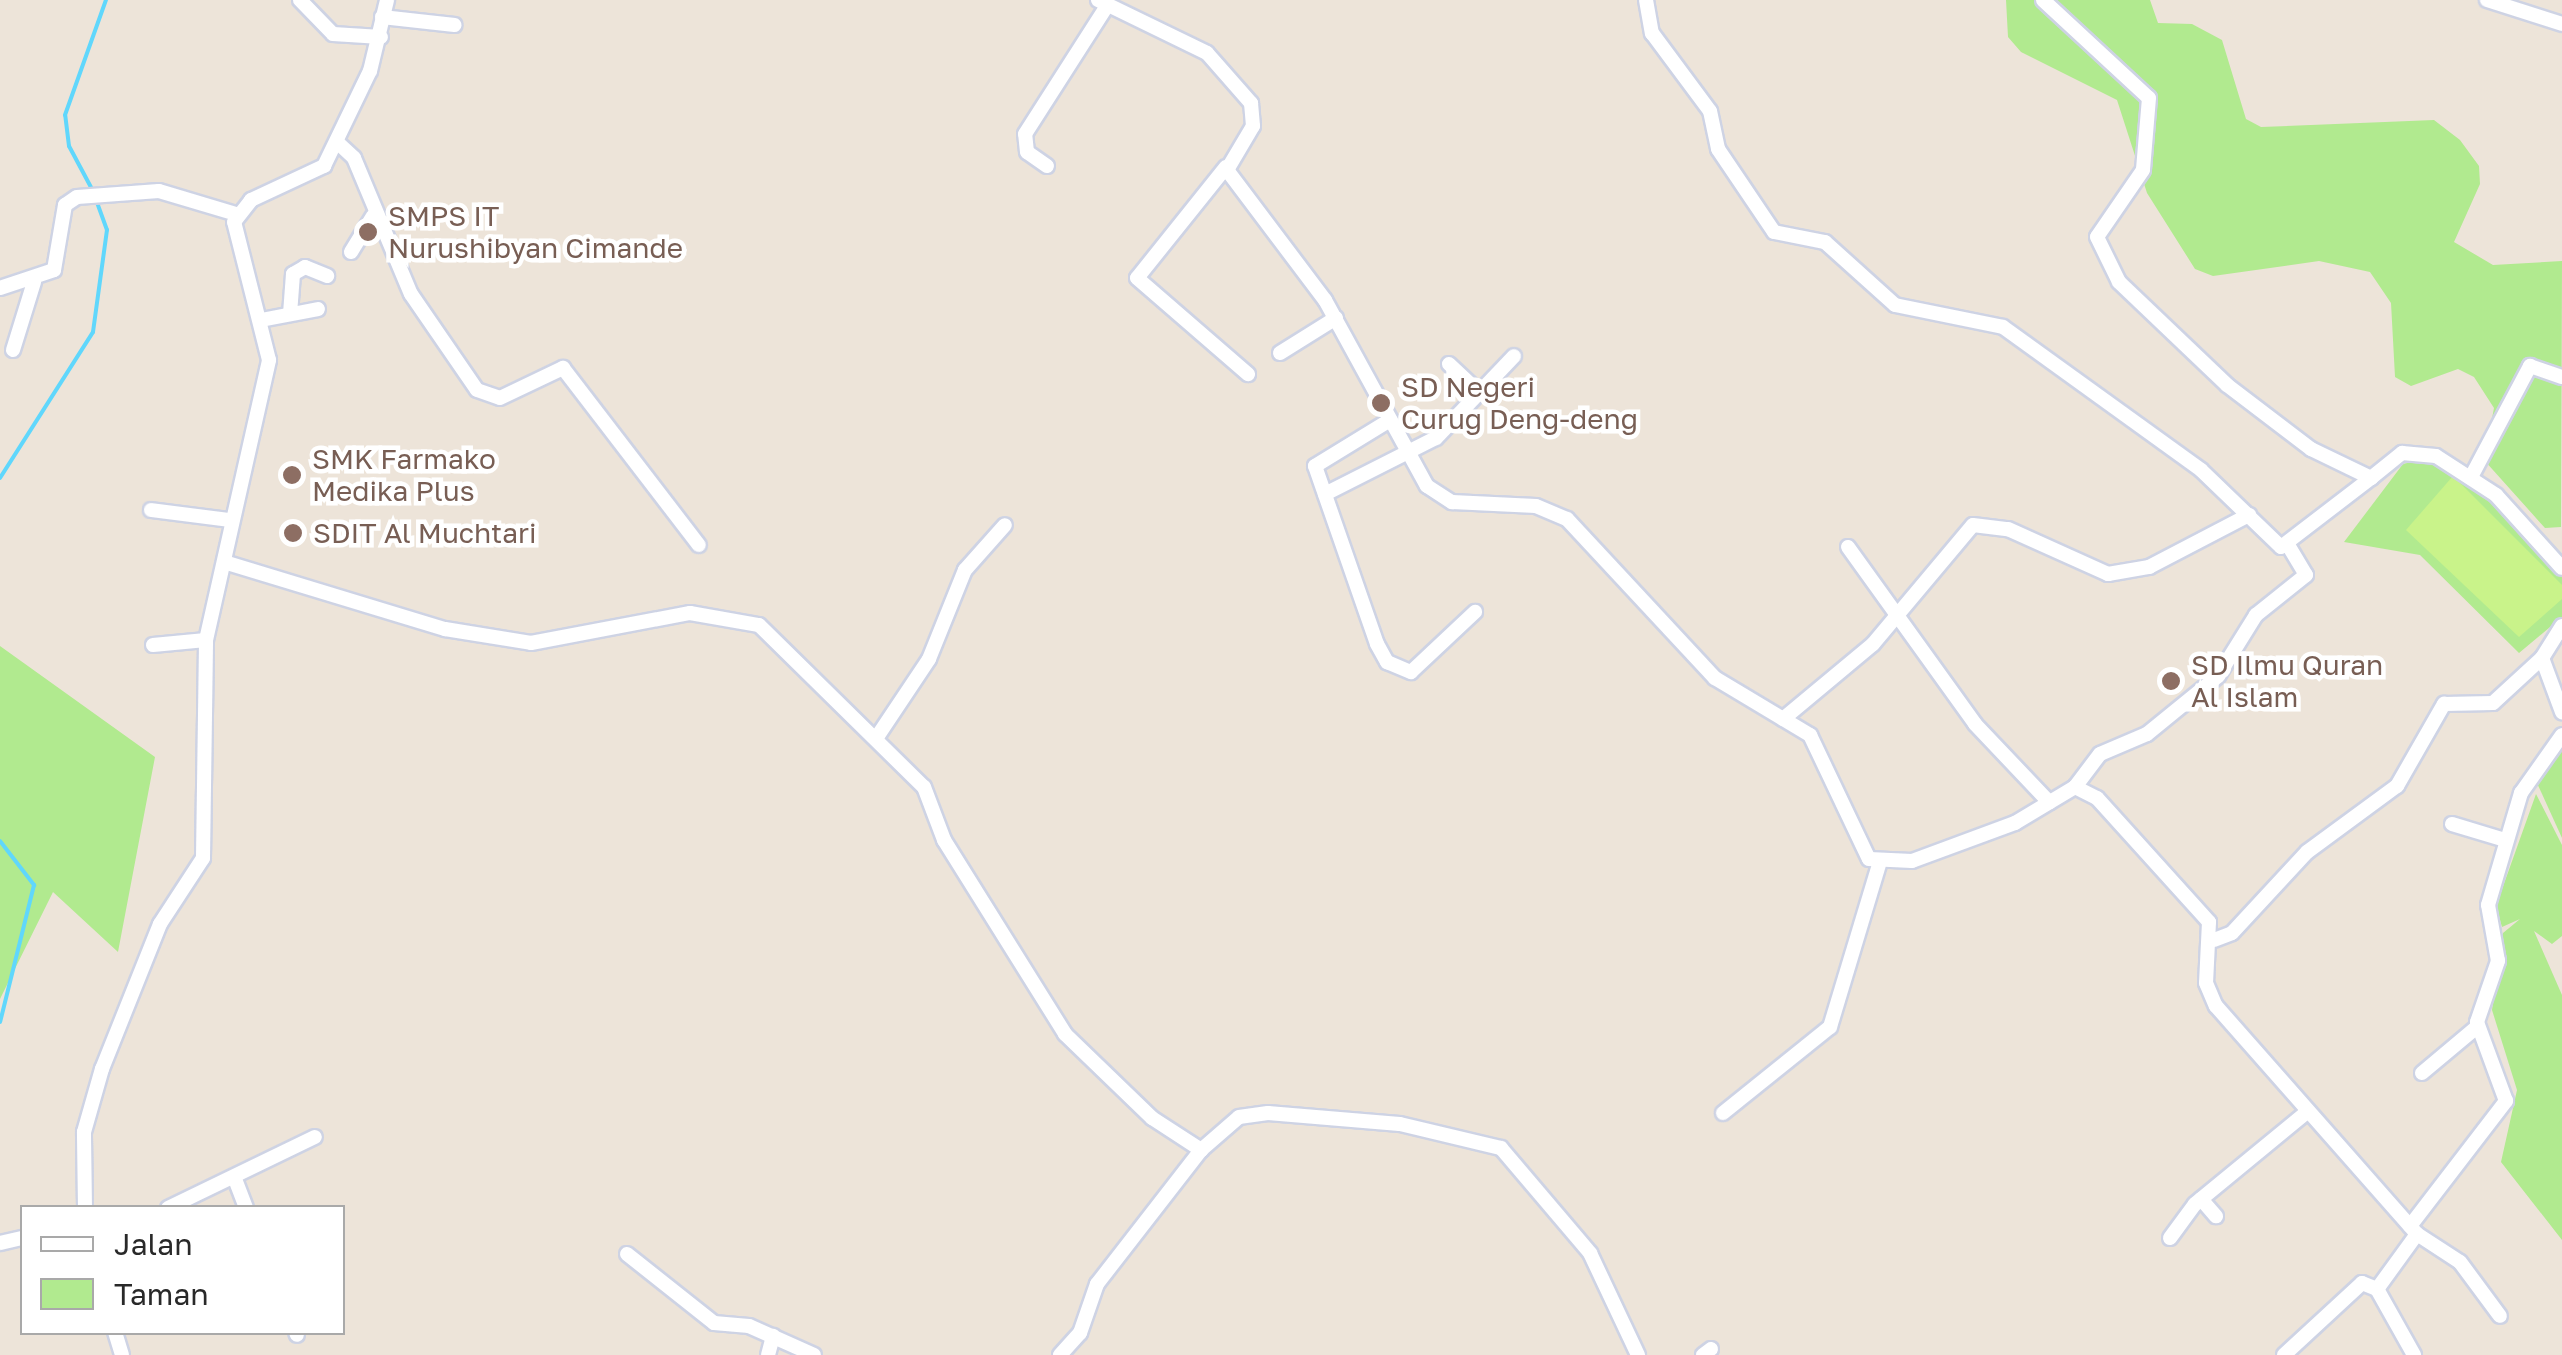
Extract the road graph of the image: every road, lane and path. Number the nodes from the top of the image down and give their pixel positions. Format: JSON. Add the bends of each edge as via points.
{"nodes":[{"id":1,"x":300,"y":0,"type":"edge"},
{"id":2,"x":387,"y":0,"type":"edge"},
{"id":3,"x":1646,"y":0,"type":"edge"},
{"id":4,"x":2043,"y":0,"type":"edge"},
{"id":5,"x":2487,"y":0,"type":"edge"},
{"id":6,"x":1102,"y":3,"type":"edge"},
{"id":7,"x":382,"y":18,"type":"junction"},
{"id":8,"x":2562,"y":24,"type":"edge"},
{"id":9,"x":455,"y":25,"type":"dead end"},
{"id":10,"x":381,"y":37,"type":"junction"},
{"id":11,"x":337,"y":142,"type":"junction"},
{"id":12,"x":1047,"y":166,"type":"dead end"},
{"id":13,"x":1226,"y":167,"type":"junction"},
{"id":14,"x":236,"y":214,"type":"junction"},
{"id":15,"x":373,"y":216,"type":"junction"},
{"id":16,"x":351,"y":252,"type":"dead end"},
{"id":17,"x":326,"y":276,"type":"dead end"},
{"id":18,"x":34,"y":282,"type":"junction"},
{"id":19,"x":0,"y":288,"type":"edge"},
{"id":20,"x":318,"y":308,"type":"dead end"},
{"id":21,"x":290,"y":314,"type":"junction"},
{"id":22,"x":1336,"y":318,"type":"junction"},
{"id":23,"x":260,"y":320,"type":"junction"},
{"id":24,"x":13,"y":350,"type":"dead end"},
{"id":25,"x":1280,"y":353,"type":"dead end"},
{"id":26,"x":1514,"y":356,"type":"dead end"},
{"id":27,"x":1449,"y":364,"type":"dead end"},
{"id":28,"x":1248,"y":374,"type":"dead end"},
{"id":29,"x":2562,"y":378,"type":"edge"},
{"id":30,"x":1482,"y":395,"type":"junction"},
{"id":31,"x":1390,"y":420,"type":"junction"},
{"id":32,"x":1406,"y":451,"type":"junction"},
{"id":33,"x":2471,"y":477,"type":"junction"},
{"id":34,"x":2371,"y":478,"type":"junction"},
{"id":35,"x":1325,"y":494,"type":"junction"},
{"id":36,"x":151,"y":510,"type":"dead end"},
{"id":37,"x":2248,"y":515,"type":"junction"},
{"id":38,"x":229,"y":520,"type":"junction"},
{"id":39,"x":1006,"y":524,"type":"dead end"},
{"id":40,"x":700,"y":545,"type":"dead end"},
{"id":41,"x":1848,"y":546,"type":"dead end"},
{"id":42,"x":2289,"y":547,"type":"junction"},
{"id":43,"x":224,"y":562,"type":"junction"},
{"id":44,"x":2562,"y":568,"type":"edge"},
{"id":45,"x":1475,"y":612,"type":"dead end"},
{"id":46,"x":1898,"y":618,"type":"junction"},
{"id":47,"x":2562,"y":626,"type":"edge"},
{"id":48,"x":206,"y":640,"type":"junction"},
{"id":49,"x":153,"y":645,"type":"dead end"},
{"id":50,"x":2542,"y":658,"type":"junction"},
{"id":51,"x":2562,"y":712,"type":"edge"},
{"id":52,"x":1782,"y":718,"type":"junction"},
{"id":53,"x":2562,"y":735,"type":"edge"},
{"id":54,"x":876,"y":736,"type":"junction"},
{"id":55,"x":2075,"y":787,"type":"junction"},
{"id":56,"x":2048,"y":802,"type":"junction"},
{"id":57,"x":2452,"y":824,"type":"dead end"},
{"id":58,"x":2505,"y":840,"type":"junction"},
{"id":59,"x":1880,"y":865,"type":"junction"},
{"id":60,"x":2214,"y":940,"type":"junction"},
{"id":61,"x":2478,"y":1026,"type":"junction"},
{"id":62,"x":2422,"y":1073,"type":"dead end"},
{"id":63,"x":1723,"y":1112,"type":"dead end"},
{"id":64,"x":2307,"y":1112,"type":"junction"},
{"id":65,"x":315,"y":1137,"type":"dead end"},
{"id":66,"x":1202,"y":1150,"type":"junction"},
{"id":67,"x":235,"y":1178,"type":"junction"},
{"id":68,"x":2201,"y":1199,"type":"junction"},
{"id":69,"x":85,"y":1205,"type":"edge"},
{"id":70,"x":175,"y":1205,"type":"edge"},
{"id":71,"x":245,"y":1205,"type":"edge"},
{"id":72,"x":2216,"y":1216,"type":"dead end"},
{"id":73,"x":2414,"y":1230,"type":"junction"},
{"id":74,"x":2170,"y":1238,"type":"dead end"},
{"id":75,"x":627,"y":1254,"type":"dead end"},
{"id":76,"x":2377,"y":1289,"type":"junction"},
{"id":77,"x":2500,"y":1316,"type":"dead end"},
{"id":78,"x":774,"y":1336,"type":"junction"},
{"id":79,"x":768,"y":1355,"type":"edge"},
{"id":80,"x":814,"y":1355,"type":"edge"},
{"id":81,"x":1060,"y":1355,"type":"edge"},
{"id":82,"x":1638,"y":1355,"type":"edge"},
{"id":83,"x":2284,"y":1355,"type":"edge"},
{"id":84,"x":2414,"y":1355,"type":"edge"}],
"edges":[{"from":1,"to":10,"type":"street","via":[[333,34]]},
{"from":2,"to":7,"type":"street"},
{"from":3,"to":37,"type":"street","via":[[1652,34],[1710,111],[1718,148],[1762,222],[1780,236],[1824,242],[1895,305],[1970,328],[2003,327]]},
{"from":4,"to":34,"type":"street","via":[[2149,98],[2144,170],[2097,236],[2114,275],[2271,421]]},
{"from":5,"to":8,"type":"street"},
{"from":6,"to":12,"type":"street","via":[[1025,134],[1027,152]]},
{"from":6,"to":13,"type":"street","via":[[1202,49],[1251,103],[1253,126]]},
{"from":7,"to":9,"type":"street"},
{"from":7,"to":10,"type":"street"},
{"from":10,"to":11,"type":"street"},
{"from":11,"to":14,"type":"street","via":[[317,173]]},
{"from":11,"to":15,"type":"street","via":[[354,158]]},
{"from":13,"to":22,"type":"street"},
{"from":13,"to":28,"type":"street","via":[[1137,278]]},
{"from":14,"to":18,"type":"street","via":[[158,191],[64,205],[59,264]]},
{"from":14,"to":23,"type":"street","via":[[238,257]]},
{"from":15,"to":16,"type":"street"},
{"from":15,"to":40,"type":"street","via":[[477,390],[500,398],[563,368]]},
{"from":17,"to":21,"type":"street","via":[[306,267],[293,274]]},
{"from":18,"to":19,"type":"street"},
{"from":18,"to":24,"type":"street"},
{"from":20,"to":21,"type":"street"},
{"from":21,"to":23,"type":"street"},
{"from":22,"to":25,"type":"street"},
{"from":22,"to":31,"type":"street"},
{"from":23,"to":38,"type":"street","via":[[264,404]]},
{"from":26,"to":30,"type":"street"},
{"from":27,"to":30,"type":"street"},
{"from":29,"to":33,"type":"street","via":[[2530,366]]},
{"from":30,"to":32,"type":"street","via":[[1436,438]]},
{"from":31,"to":32,"type":"street"},
{"from":31,"to":35,"type":"street","via":[[1318,459]]},
{"from":32,"to":35,"type":"street"},
{"from":32,"to":52,"type":"street","via":[[1445,500],[1536,506],[1568,519],[1705,669]]},
{"from":33,"to":34,"type":"street","via":[[2417,452],[2397,455]]},
{"from":33,"to":44,"type":"street"},
{"from":34,"to":42,"type":"street"},
{"from":35,"to":45,"type":"street","via":[[1388,662],[1411,672]]},
{"from":36,"to":38,"type":"street"},
{"from":37,"to":42,"type":"street"},
{"from":37,"to":46,"type":"street","via":[[2154,565],[2108,574],[2008,529],[1973,526]]},
{"from":38,"to":43,"type":"street"},
{"from":39,"to":54,"type":"street","via":[[965,570],[929,659]]},
{"from":41,"to":46,"type":"street"},
{"from":42,"to":55,"type":"street","via":[[2306,575],[2256,615],[2218,676],[2148,734],[2100,754]]},
{"from":43,"to":48,"type":"street"},
{"from":43,"to":54,"type":"street","via":[[444,629],[532,643],[684,614],[736,616],[758,625]]},
{"from":46,"to":52,"type":"street"},
{"from":46,"to":56,"type":"street","via":[[1975,724]]},
{"from":47,"to":50,"type":"street"},
{"from":48,"to":49,"type":"street"},
{"from":48,"to":69,"type":"street","via":[[203,858],[160,924],[102,1068],[84,1132]]},
{"from":50,"to":51,"type":"street"},
{"from":50,"to":60,"type":"street","via":[[2488,705],[2444,704],[2397,786],[2308,852],[2232,933]]},
{"from":52,"to":59,"type":"street","via":[[1816,742],[1854,842]]},
{"from":53,"to":58,"type":"street","via":[[2527,782]]},
{"from":54,"to":66,"type":"street","via":[[934,803],[944,840],[1065,1034],[1152,1118]]},
{"from":55,"to":56,"type":"street"},
{"from":55,"to":60,"type":"street","via":[[2097,798],[2185,894]]},
{"from":56,"to":59,"type":"street","via":[[1942,851]]},
{"from":57,"to":58,"type":"street"},
{"from":58,"to":61,"type":"street","via":[[2487,910],[2498,961]]},
{"from":59,"to":63,"type":"street","via":[[1830,1027]]},
{"from":60,"to":64,"type":"street","via":[[2211,998]]},
{"from":61,"to":62,"type":"street"},
{"from":61,"to":73,"type":"street","via":[[2506,1100]]},
{"from":64,"to":68,"type":"street"},
{"from":64,"to":73,"type":"street"},
{"from":65,"to":67,"type":"street"},
{"from":66,"to":81,"type":"street","via":[[1097,1284],[1080,1333]]},
{"from":66,"to":82,"type":"street","via":[[1239,1118],[1268,1113],[1400,1124],[1500,1148],[1590,1253]]},
{"from":67,"to":70,"type":"street"},
{"from":67,"to":71,"type":"street"},
{"from":68,"to":72,"type":"street"},
{"from":68,"to":74,"type":"street"},
{"from":73,"to":76,"type":"street"},
{"from":73,"to":77,"type":"street","via":[[2460,1262]]},
{"from":75,"to":78,"type":"street","via":[[714,1323]]},
{"from":76,"to":83,"type":"street","via":[[2362,1283]]},
{"from":76,"to":84,"type":"street"},
{"from":78,"to":79,"type":"street"},
{"from":78,"to":80,"type":"street"}]}
